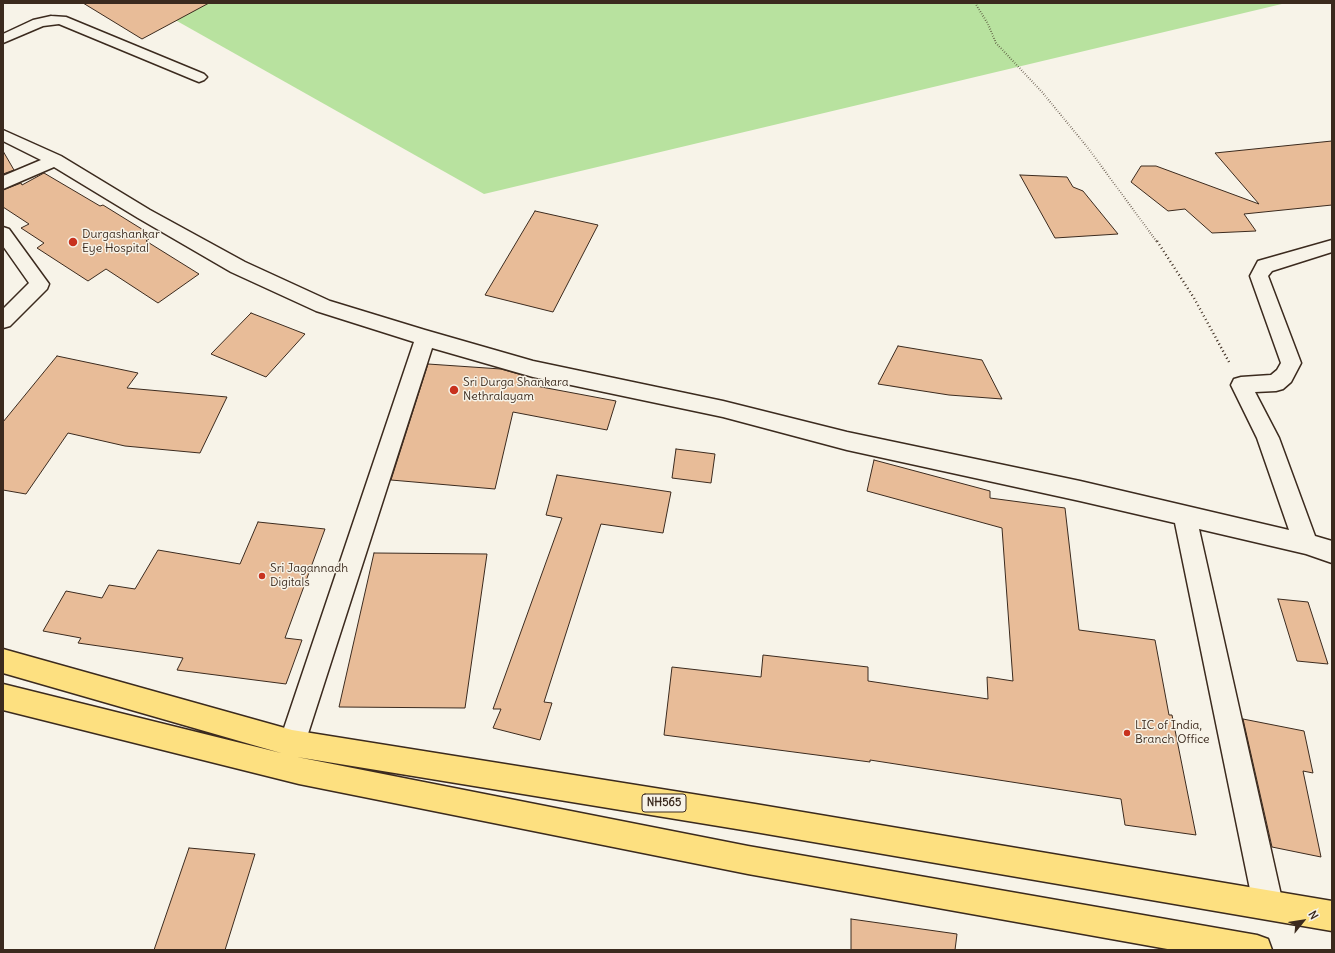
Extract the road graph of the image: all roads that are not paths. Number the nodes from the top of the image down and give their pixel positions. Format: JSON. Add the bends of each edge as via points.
{"nodes":[{"id":1,"x":3,"y":39,"type":"edge"},
{"id":2,"x":200,"y":76,"type":"dead end"},
{"id":3,"x":3,"y":135,"type":"edge"},
{"id":4,"x":55,"y":160,"type":"junction"},
{"id":5,"x":3,"y":183,"type":"edge"},
{"id":6,"x":3,"y":233,"type":"edge"},
{"id":7,"x":1332,"y":246,"type":"edge"},
{"id":8,"x":3,"y":321,"type":"edge"},
{"id":9,"x":425,"y":338,"type":"junction"},
{"id":10,"x":1185,"y":515,"type":"junction"},
{"id":11,"x":1306,"y":544,"type":"junction"},
{"id":12,"x":1332,"y":552,"type":"edge"},
{"id":13,"x":3,"y":661,"type":"edge"},
{"id":14,"x":3,"y":698,"type":"edge"},
{"id":15,"x":292,"y":743,"type":"junction"},
{"id":16,"x":1268,"y":904,"type":"junction"},
{"id":17,"x":1332,"y":916,"type":"edge"},
{"id":18,"x":1257,"y":950,"type":"edge"}],
"edges":[{"from":1,"to":2,"type":"street","via":[[38,23],[61,20]]},
{"from":3,"to":4,"type":"street"},
{"from":4,"to":5,"type":"street"},
{"from":4,"to":9,"type":"street","via":[[238,267],[322,306]]},
{"from":6,"to":8,"type":"street","via":[[40,284]]},
{"from":7,"to":11,"type":"street","via":[[1265,266],[1259,276],[1291,363],[1284,376],[1276,383],[1241,385],[1268,438]]},
{"from":9,"to":10,"type":"street","via":[[533,369],[723,409],[847,441]]},
{"from":9,"to":15,"type":"street"},
{"from":10,"to":11,"type":"street"},
{"from":10,"to":16,"type":"street"},
{"from":11,"to":12,"type":"street"},
{"from":13,"to":15,"type":"highway","number":"NH565"},
{"from":14,"to":18,"type":"highway","via":[[307,772],[748,860]]},
{"from":15,"to":16,"type":"highway","number":"NH565"},
{"from":16,"to":17,"type":"highway","number":"NH565"}]}
